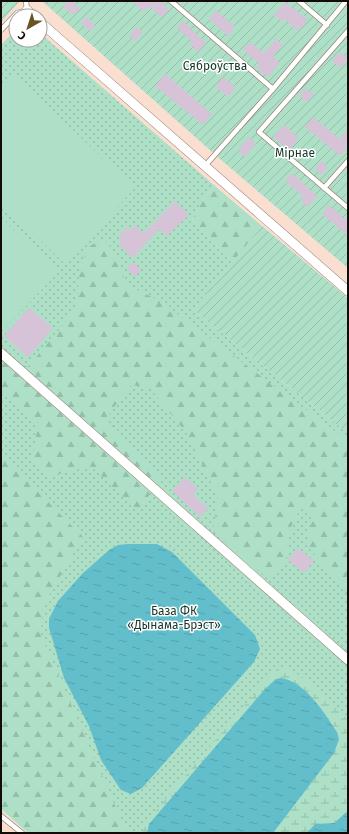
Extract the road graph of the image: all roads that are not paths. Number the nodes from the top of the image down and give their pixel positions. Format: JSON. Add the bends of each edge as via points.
{"nodes":[{"id":1,"x":171,"y":1,"type":"edge"},
{"id":2,"x":299,"y":1,"type":"edge"},
{"id":3,"x":346,"y":1,"type":"edge"},
{"id":4,"x":26,"y":5,"type":"edge"},
{"id":5,"x":327,"y":25,"type":"junction"},
{"id":6,"x":48,"y":29,"type":"edge"},
{"id":7,"x":1,"y":30,"type":"edge"},
{"id":8,"x":348,"y":31,"type":"edge"},
{"id":9,"x":273,"y":89,"type":"junction"},
{"id":10,"x":348,"y":161,"type":"edge"},
{"id":11,"x":204,"y":167,"type":"junction"},
{"id":12,"x":324,"y":188,"type":"junction"},
{"id":13,"x":348,"y":208,"type":"edge"},
{"id":14,"x":348,"y":291,"type":"edge"},
{"id":15,"x":1,"y":353,"type":"edge"},
{"id":16,"x":348,"y":660,"type":"edge"},
{"id":17,"x":1,"y":816,"type":"edge"},
{"id":18,"x":22,"y":833,"type":"edge"}],
"edges":[{"from":1,"to":9,"type":"lane"},
{"from":2,"to":5,"type":"lane"},
{"from":3,"to":5,"type":"lane"},
{"from":4,"to":7,"type":"lane"},
{"from":5,"to":9,"type":"lane"},
{"from":6,"to":11,"type":"street"},
{"from":8,"to":12,"type":"lane","via":[[259,132]]},
{"from":9,"to":11,"type":"lane"},
{"from":10,"to":12,"type":"lane"},
{"from":11,"to":14,"type":"street"},
{"from":12,"to":13,"type":"lane"},
{"from":15,"to":16,"type":"street"},
{"from":17,"to":18,"type":"lane"}]}
